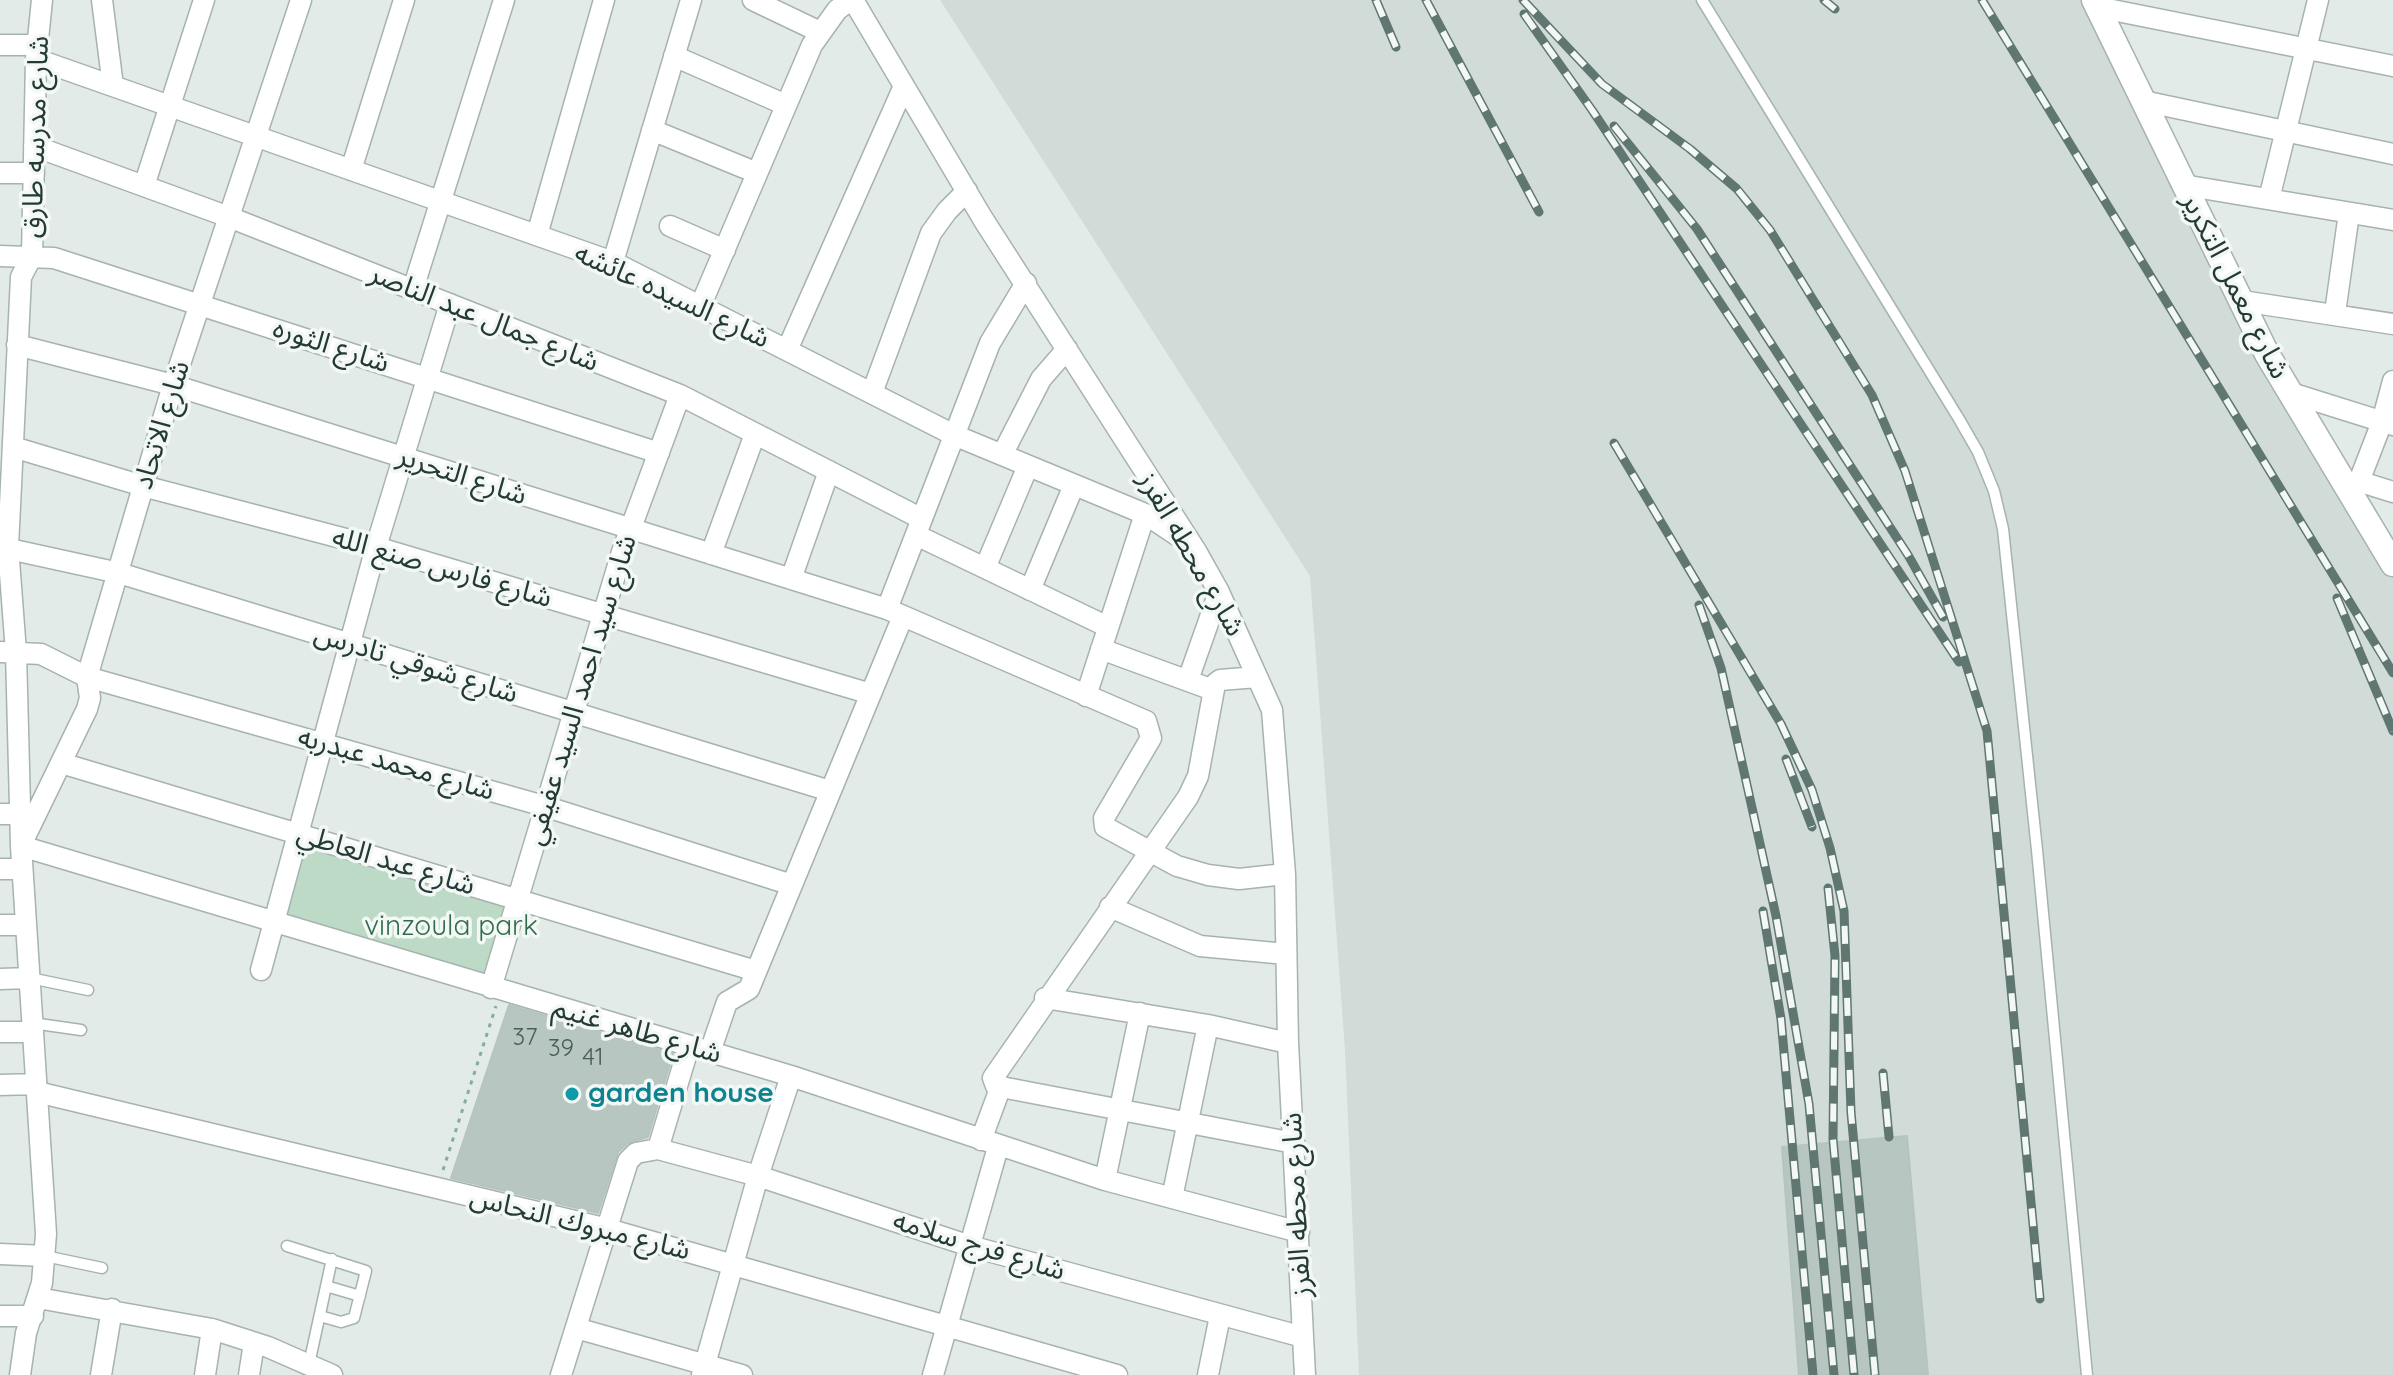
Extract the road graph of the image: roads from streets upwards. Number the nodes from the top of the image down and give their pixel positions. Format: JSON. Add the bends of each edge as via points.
{"nodes":[{"id":1,"x":42,"y":0,"type":"edge"},
{"id":2,"x":102,"y":0,"type":"edge"},
{"id":3,"x":204,"y":0,"type":"edge"},
{"id":4,"x":301,"y":0,"type":"edge"},
{"id":5,"x":404,"y":0,"type":"edge"},
{"id":6,"x":504,"y":0,"type":"edge"},
{"id":7,"x":604,"y":0,"type":"edge"},
{"id":8,"x":691,"y":0,"type":"edge"},
{"id":9,"x":753,"y":0,"type":"edge"},
{"id":10,"x":851,"y":0,"type":"edge"},
{"id":11,"x":2318,"y":0,"type":"edge"},
{"id":12,"x":2096,"y":3,"type":"edge"},
{"id":13,"x":2142,"y":8,"type":"edge"},
{"id":14,"x":820,"y":32,"type":"junction"},
{"id":15,"x":0,"y":45,"type":"edge"},
{"id":16,"x":2306,"y":49,"type":"junction"},
{"id":17,"x":37,"y":52,"type":"junction"},
{"id":18,"x":674,"y":56,"type":"junction"},
{"id":19,"x":2393,"y":66,"type":"edge"},
{"id":20,"x":113,"y":86,"type":"junction"},
{"id":21,"x":904,"y":86,"type":"junction"},
{"id":22,"x":2143,"y":101,"type":"junction"},
{"id":23,"x":786,"y":105,"type":"junction"},
{"id":24,"x":170,"y":107,"type":"junction"},
{"id":25,"x":652,"y":130,"type":"junction"},
{"id":26,"x":2286,"y":131,"type":"junction"},
{"id":27,"x":257,"y":137,"type":"junction"},
{"id":28,"x":34,"y":146,"type":"junction"},
{"id":29,"x":2393,"y":154,"type":"edge"},
{"id":30,"x":351,"y":170,"type":"junction"},
{"id":31,"x":0,"y":173,"type":"edge"},
{"id":32,"x":34,"y":173,"type":"junction"},
{"id":33,"x":757,"y":173,"type":"junction"},
{"id":34,"x":2183,"y":185,"type":"junction"},
{"id":35,"x":144,"y":186,"type":"junction"},
{"id":36,"x":967,"y":191,"type":"junction"},
{"id":37,"x":2269,"y":199,"type":"junction"},
{"id":38,"x":441,"y":202,"type":"junction"},
{"id":39,"x":2349,"y":213,"type":"junction"},
{"id":40,"x":229,"y":217,"type":"junction"},
{"id":41,"x":2393,"y":220,"type":"edge"},
{"id":42,"x":670,"y":226,"type":"dead end"},
{"id":43,"x":537,"y":235,"type":"junction"},
{"id":44,"x":725,"y":250,"type":"junction"},
{"id":45,"x":0,"y":256,"type":"edge"},
{"id":46,"x":32,"y":256,"type":"junction"},
{"id":47,"x":613,"y":262,"type":"junction"},
{"id":48,"x":1026,"y":283,"type":"junction"},
{"id":49,"x":413,"y":289,"type":"junction"},
{"id":50,"x":2242,"y":301,"type":"junction"},
{"id":51,"x":200,"y":303,"type":"junction"},
{"id":52,"x":450,"y":304,"type":"junction"},
{"id":53,"x":700,"y":307,"type":"junction"},
{"id":54,"x":2335,"y":313,"type":"junction"},
{"id":55,"x":2393,"y":324,"type":"edge"},
{"id":56,"x":17,"y":345,"type":"junction"},
{"id":57,"x":1067,"y":349,"type":"junction"},
{"id":58,"x":787,"y":350,"type":"junction"},
{"id":59,"x":8,"y":368,"type":"edge"},
{"id":60,"x":427,"y":378,"type":"junction"},
{"id":61,"x":2393,"y":381,"type":"edge"},
{"id":62,"x":173,"y":385,"type":"junction"},
{"id":63,"x":872,"y":393,"type":"junction"},
{"id":64,"x":2291,"y":393,"type":"junction"},
{"id":65,"x":680,"y":395,"type":"junction"},
{"id":66,"x":2388,"y":424,"type":"edge"},
{"id":67,"x":755,"y":434,"type":"junction"},
{"id":68,"x":954,"y":435,"type":"junction"},
{"id":69,"x":9,"y":438,"type":"edge"},
{"id":70,"x":659,"y":453,"type":"junction"},
{"id":71,"x":1002,"y":455,"type":"junction"},
{"id":72,"x":402,"y":457,"type":"junction"},
{"id":73,"x":1028,"y":466,"type":"junction"},
{"id":74,"x":829,"y":471,"type":"junction"},
{"id":75,"x":1074,"y":485,"type":"junction"},
{"id":76,"x":143,"y":486,"type":"junction"},
{"id":77,"x":5,"y":488,"type":"edge"},
{"id":78,"x":2357,"y":489,"type":"junction"},
{"id":79,"x":2393,"y":492,"type":"edge"},
{"id":80,"x":1145,"y":514,"type":"junction"},
{"id":81,"x":919,"y":527,"type":"junction"},
{"id":82,"x":631,"y":529,"type":"junction"},
{"id":83,"x":4,"y":547,"type":"edge"},
{"id":84,"x":376,"y":547,"type":"junction"},
{"id":85,"x":1196,"y":551,"type":"junction"},
{"id":86,"x":711,"y":554,"type":"junction"},
{"id":87,"x":2392,"y":559,"type":"edge"},
{"id":88,"x":985,"y":568,"type":"junction"},
{"id":89,"x":119,"y":573,"type":"junction"},
{"id":90,"x":791,"y":579,"type":"junction"},
{"id":91,"x":1030,"y":590,"type":"junction"},
{"id":92,"x":4,"y":591,"type":"edge"},
{"id":93,"x":1219,"y":592,"type":"junction"},
{"id":94,"x":895,"y":613,"type":"junction"},
{"id":95,"x":604,"y":616,"type":"junction"},
{"id":96,"x":1108,"y":627,"type":"junction"},
{"id":97,"x":349,"y":643,"type":"junction"},
{"id":98,"x":1101,"y":649,"type":"junction"},
{"id":99,"x":8,"y":652,"type":"edge"},
{"id":100,"x":87,"y":677,"type":"junction"},
{"id":101,"x":1257,"y":677,"type":"junction"},
{"id":102,"x":1188,"y":680,"type":"junction"},
{"id":103,"x":1213,"y":690,"type":"junction"},
{"id":104,"x":871,"y":694,"type":"junction"},
{"id":105,"x":1086,"y":696,"type":"junction"},
{"id":106,"x":574,"y":713,"type":"junction"},
{"id":107,"x":322,"y":744,"type":"junction"},
{"id":108,"x":61,"y":763,"type":"junction"},
{"id":109,"x":830,"y":791,"type":"junction"},
{"id":110,"x":544,"y":806,"type":"junction"},
{"id":111,"x":10,"y":814,"type":"edge"},
{"id":112,"x":297,"y":834,"type":"junction"},
{"id":113,"x":21,"y":846,"type":"junction"},
{"id":114,"x":1149,"y":852,"type":"junction"},
{"id":115,"x":0,"y":869,"type":"edge"},
{"id":116,"x":22,"y":869,"type":"junction"},
{"id":117,"x":1285,"y":874,"type":"junction"},
{"id":118,"x":792,"y":885,"type":"junction"},
{"id":119,"x":516,"y":899,"type":"junction"},
{"id":120,"x":1110,"y":907,"type":"junction"},
{"id":121,"x":273,"y":922,"type":"junction"},
{"id":122,"x":0,"y":925,"type":"edge"},
{"id":123,"x":26,"y":925,"type":"junction"},
{"id":124,"x":1286,"y":954,"type":"junction"},
{"id":125,"x":261,"y":970,"type":"dead end"},
{"id":126,"x":756,"y":971,"type":"junction"},
{"id":127,"x":30,"y":978,"type":"junction"},
{"id":128,"x":0,"y":979,"type":"edge"},
{"id":129,"x":496,"y":990,"type":"junction"},
{"id":130,"x":1045,"y":998,"type":"junction"},
{"id":131,"x":1140,"y":1013,"type":"junction"},
{"id":132,"x":1208,"y":1025,"type":"junction"},
{"id":133,"x":33,"y":1027,"type":"junction"},
{"id":134,"x":0,"y":1032,"type":"edge"},
{"id":135,"x":1288,"y":1043,"type":"junction"},
{"id":136,"x":689,"y":1046,"type":"junction"},
{"id":137,"x":710,"y":1052,"type":"junction"},
{"id":138,"x":791,"y":1076,"type":"junction"},
{"id":139,"x":0,"y":1085,"type":"edge"},
{"id":140,"x":998,"y":1086,"type":"junction"},
{"id":141,"x":37,"y":1088,"type":"junction"},
{"id":142,"x":1122,"y":1110,"type":"junction"},
{"id":143,"x":1190,"y":1124,"type":"junction"},
{"id":144,"x":990,"y":1143,"type":"junction"},
{"id":145,"x":1294,"y":1143,"type":"junction"},
{"id":146,"x":658,"y":1149,"type":"junction"},
{"id":147,"x":758,"y":1176,"type":"junction"},
{"id":148,"x":1105,"y":1180,"type":"junction"},
{"id":149,"x":1172,"y":1198,"type":"junction"},
{"id":150,"x":608,"y":1229,"type":"junction"},
{"id":151,"x":1299,"y":1232,"type":"junction"},
{"id":152,"x":970,"y":1246,"type":"junction"},
{"id":153,"x":0,"y":1254,"type":"edge"},
{"id":154,"x":45,"y":1256,"type":"junction"},
{"id":155,"x":733,"y":1264,"type":"junction"},
{"id":156,"x":36,"y":1307,"type":"junction"},
{"id":157,"x":112,"y":1309,"type":"junction"},
{"id":158,"x":0,"y":1316,"type":"edge"},
{"id":159,"x":1220,"y":1316,"type":"junction"},
{"id":160,"x":948,"y":1324,"type":"junction"},
{"id":161,"x":576,"y":1328,"type":"junction"},
{"id":162,"x":212,"y":1329,"type":"junction"},
{"id":163,"x":1303,"y":1337,"type":"junction"},
{"id":164,"x":254,"y":1343,"type":"junction"},
{"id":165,"x":303,"y":1367,"type":"edge"},
{"id":166,"x":704,"y":1370,"type":"edge"},
{"id":167,"x":25,"y":1374,"type":"edge"},
{"id":168,"x":101,"y":1375,"type":"edge"},
{"id":169,"x":205,"y":1375,"type":"edge"},
{"id":170,"x":249,"y":1375,"type":"edge"},
{"id":171,"x":332,"y":1375,"type":"edge"},
{"id":172,"x":561,"y":1375,"type":"edge"},
{"id":173,"x":742,"y":1375,"type":"edge"},
{"id":174,"x":933,"y":1375,"type":"edge"},
{"id":175,"x":1117,"y":1375,"type":"edge"},
{"id":176,"x":1208,"y":1375,"type":"edge"},
{"id":177,"x":1305,"y":1375,"type":"edge"}],
"edges":[{"from":1,"to":17,"type":"street","name":"شارع مدرسه طارق"},
{"from":2,"to":20,"type":"street"},
{"from":3,"to":24,"type":"street"},
{"from":4,"to":27,"type":"street","name":"شارع الاتحاد"},
{"from":5,"to":30,"type":"street"},
{"from":6,"to":38,"type":"street"},
{"from":7,"to":43,"type":"street"},
{"from":8,"to":18,"type":"street"},
{"from":9,"to":14,"type":"street"},
{"from":10,"to":14,"type":"street"},
{"from":10,"to":21,"type":"street","name":"شارع محطه الفرز"},
{"from":11,"to":16,"type":"street"},
{"from":12,"to":13,"type":"street"},
{"from":12,"to":22,"type":"street","name":"شارع معمل التكرير"},
{"from":13,"to":16,"type":"street"},
{"from":14,"to":23,"type":"street"},
{"from":15,"to":17,"type":"street","name":"شارع السيده عائشه"},
{"from":16,"to":19,"type":"street"},
{"from":16,"to":26,"type":"street"},
{"from":17,"to":20,"type":"street","name":"شارع السيده عائشه"},
{"from":17,"to":28,"type":"street","name":"شارع مدرسه طارق"},
{"from":18,"to":23,"type":"street"},
{"from":18,"to":25,"type":"street"},
{"from":20,"to":24,"type":"street","name":"شارع السيده عائشه"},
{"from":21,"to":36,"type":"street","name":"شارع محطه الفرز"},
{"from":21,"to":58,"type":"street"},
{"from":22,"to":26,"type":"street"},
{"from":22,"to":34,"type":"street","name":"شارع معمل التكرير"},
{"from":23,"to":33,"type":"street"},
{"from":24,"to":27,"type":"street","name":"شارع السيده عائشه"},
{"from":24,"to":35,"type":"street"},
{"from":25,"to":33,"type":"street"},
{"from":25,"to":47,"type":"street"},
{"from":26,"to":29,"type":"street"},
{"from":26,"to":37,"type":"street"},
{"from":27,"to":30,"type":"street","name":"شارع السيده عائشه"},
{"from":27,"to":40,"type":"street","name":"شارع الاتحاد"},
{"from":28,"to":32,"type":"street","name":"شارع مدرسه طارق"},
{"from":28,"to":35,"type":"street","name":"شارع جمال عبد الناصر"},
{"from":30,"to":38,"type":"street","name":"شارع السيده عائشه"},
{"from":31,"to":32,"type":"street"},
{"from":32,"to":46,"type":"street","name":"شارع مدرسه طارق"},
{"from":33,"to":44,"type":"street"},
{"from":34,"to":37,"type":"street"},
{"from":34,"to":50,"type":"street","name":"شارع معمل التكرير"},
{"from":35,"to":40,"type":"street","name":"شارع جمال عبد الناصر"},
{"from":36,"to":48,"type":"street","name":"شارع محطه الفرز"},
{"from":36,"to":63,"type":"street","via":[[931,233]]},
{"from":37,"to":39,"type":"street"},
{"from":38,"to":43,"type":"street","name":"شارع السيده عائشه"},
{"from":38,"to":49,"type":"street"},
{"from":39,"to":41,"type":"street"},
{"from":39,"to":54,"type":"street"},
{"from":40,"to":49,"type":"street","name":"شارع جمال عبد الناصر"},
{"from":40,"to":51,"type":"street","name":"شارع الاتحاد"},
{"from":42,"to":44,"type":"street"},
{"from":43,"to":47,"type":"street","name":"شارع السيده عائشه"},
{"from":44,"to":53,"type":"street"},
{"from":45,"to":46,"type":"street","name":"شارع الثوره"},
{"from":46,"to":51,"type":"street","name":"شارع الثوره","via":[[54,258]]},
{"from":46,"to":56,"type":"street","name":"شارع مدرسه طارق","via":[[21,277]]},
{"from":47,"to":53,"type":"street","name":"شارع السيده عائشه"},
{"from":48,"to":57,"type":"street","name":"شارع محطه الفرز"},
{"from":48,"to":68,"type":"street","via":[[990,343]]},
{"from":49,"to":52,"type":"street","name":"شارع جمال عبد الناصر"},
{"from":50,"to":54,"type":"street"},
{"from":50,"to":64,"type":"street","name":"شارع معمل التكرير"},
{"from":51,"to":60,"type":"street","name":"شارع الثوره"},
{"from":51,"to":62,"type":"street","name":"شارع الاتحاد"},
{"from":52,"to":60,"type":"street"},
{"from":52,"to":65,"type":"street","name":"شارع جمال عبد الناصر"},
{"from":53,"to":58,"type":"street","name":"شارع السيده عائشه"},
{"from":54,"to":55,"type":"street"},
{"from":56,"to":59,"type":"street","name":"شارع مدرسه طارق"},
{"from":56,"to":62,"type":"street","name":"شارع التحرير"},
{"from":57,"to":71,"type":"street","via":[[1041,379]]},
{"from":57,"to":85,"type":"street","name":"شارع محطه الفرز"},
{"from":58,"to":63,"type":"street","name":"شارع السيده عائشه"},
{"from":59,"to":69,"type":"street","name":"شارع مدرسه طارق"},
{"from":60,"to":70,"type":"street","name":"شارع الثوره"},
{"from":60,"to":72,"type":"street"},
{"from":61,"to":66,"type":"street"},
{"from":62,"to":72,"type":"street","name":"شارع التحرير"},
{"from":62,"to":76,"type":"street","name":"شارع الاتحاد"},
{"from":63,"to":68,"type":"street","name":"شارع السيده عائشه"},
{"from":64,"to":66,"type":"street"},
{"from":64,"to":78,"type":"street","name":"شارع معمل التكرير"},
{"from":65,"to":67,"type":"street","name":"شارع جمال عبد الناصر"},
{"from":65,"to":70,"type":"street","name":"شارع سيد احمد السيد عفيفي"},
{"from":66,"to":78,"type":"street"},
{"from":67,"to":74,"type":"street","name":"شارع جمال عبد الناصر"},
{"from":67,"to":86,"type":"street"},
{"from":68,"to":71,"type":"street","name":"شارع السيده عائشه"},
{"from":68,"to":81,"type":"street"},
{"from":69,"to":76,"type":"street","name":"شارع فارس صنع الله"},
{"from":69,"to":77,"type":"street","name":"شارع مدرسه طارق"},
{"from":70,"to":82,"type":"street","name":"شارع سيد احمد السيد عفيفي"},
{"from":71,"to":73,"type":"street","name":"شارع السيده عائشه"},
{"from":72,"to":82,"type":"street","name":"شارع التحرير"},
{"from":72,"to":84,"type":"street"},
{"from":73,"to":75,"type":"street","name":"شارع السيده عائشه"},
{"from":73,"to":88,"type":"street"},
{"from":74,"to":81,"type":"street","name":"شارع جمال عبد الناصر"},
{"from":74,"to":90,"type":"street"},
{"from":75,"to":80,"type":"street","name":"شارع السيده عائشه"},
{"from":75,"to":91,"type":"street"},
{"from":76,"to":84,"type":"street","name":"شارع فارس صنع الله"},
{"from":76,"to":89,"type":"street","name":"شارع الاتحاد"},
{"from":77,"to":83,"type":"street","name":"شارع مدرسه طارق"},
{"from":78,"to":79,"type":"street"},
{"from":78,"to":87,"type":"street","name":"شارع معمل التكرير"},
{"from":80,"to":85,"type":"street","name":"شارع السيده عائشه"},
{"from":80,"to":96,"type":"street"},
{"from":81,"to":88,"type":"street","name":"شارع جمال عبد الناصر"},
{"from":81,"to":94,"type":"street"},
{"from":82,"to":86,"type":"street","name":"شارع التحرير"},
{"from":82,"to":95,"type":"street","name":"شارع سيد احمد السيد عفيفي"},
{"from":83,"to":89,"type":"street","name":"شارع شوقي تادرس"},
{"from":83,"to":92,"type":"street","name":"شارع مدرسه طارق"},
{"from":84,"to":95,"type":"street","name":"شارع فارس صنع الله"},
{"from":84,"to":97,"type":"street"},
{"from":85,"to":93,"type":"street","name":"شارع محطه الفرز"},
{"from":86,"to":90,"type":"street","name":"شارع التحرير"},
{"from":88,"to":91,"type":"street","name":"شارع جمال عبد الناصر"},
{"from":89,"to":97,"type":"street","name":"شارع شوقي تادرس"},
{"from":89,"to":100,"type":"street","name":"شارع الاتحاد"},
{"from":90,"to":94,"type":"street","name":"شارع التحرير"},
{"from":91,"to":96,"type":"street","name":"شارع جمال عبد الناصر"},
{"from":92,"to":99,"type":"street","name":"شارع مدرسه طارق"},
{"from":93,"to":101,"type":"street","name":"شارع محطه الفرز"},
{"from":93,"to":102,"type":"street"},
{"from":94,"to":104,"type":"street"},
{"from":94,"to":105,"type":"street","name":"شارع التحرير"},
{"from":95,"to":104,"type":"street","name":"شارع فارس صنع الله"},
{"from":95,"to":106,"type":"street","name":"شارع سيد احمد السيد عفيفي"},
{"from":96,"to":98,"type":"street"},
{"from":97,"to":106,"type":"street","name":"شارع شوقي تادرس"},
{"from":97,"to":107,"type":"street"},
{"from":98,"to":102,"type":"street"},
{"from":98,"to":105,"type":"street"},
{"from":99,"to":100,"type":"street","name":"شارع محمد عبدربه","via":[[41,654]]},
{"from":99,"to":111,"type":"street","name":"شارع مدرسه طارق"},
{"from":100,"to":107,"type":"street","name":"شارع محمد عبدربه"},
{"from":100,"to":108,"type":"street","name":"شارع الاتحاد","via":[[87,709]]},
{"from":101,"to":103,"type":"street","via":[[1220,680]]},
{"from":101,"to":117,"type":"street","name":"شارع محطه الفرز","via":[[1272,710],[1276,737]]},
{"from":102,"to":103,"type":"street"},
{"from":103,"to":114,"type":"street","via":[[1194,787]]},
{"from":104,"to":109,"type":"street"},
{"from":105,"to":114,"type":"street","name":"شارع التحرير","via":[[1146,721],[1151,738],[1103,822]]},
{"from":106,"to":109,"type":"street","name":"شارع شوقي تادرس"},
{"from":106,"to":110,"type":"street","name":"شارع سيد احمد السيد عفيفي"},
{"from":107,"to":110,"type":"street","name":"شارع محمد عبدربه"},
{"from":107,"to":112,"type":"street"},
{"from":108,"to":112,"type":"street","name":"شارع عبد العاطي"},
{"from":108,"to":113,"type":"street","name":"شارع الاتحاد"},
{"from":109,"to":118,"type":"street"},
{"from":110,"to":118,"type":"street","name":"شارع محمد عبدربه"},
{"from":110,"to":119,"type":"street","name":"شارع سيد احمد السيد عفيفي"},
{"from":111,"to":113,"type":"street","name":"شارع مدرسه طارق"},
{"from":112,"to":119,"type":"street","name":"شارع عبد العاطي"},
{"from":112,"to":121,"type":"street"},
{"from":113,"to":116,"type":"street","name":"شارع مدرسه طارق"},
{"from":113,"to":121,"type":"street","name":"شارع طاهر غنيم"},
{"from":114,"to":117,"type":"street","via":[[1208,875],[1239,879]]},
{"from":114,"to":120,"type":"street"},
{"from":115,"to":116,"type":"street"},
{"from":116,"to":123,"type":"street","name":"شارع مدرسه طارق"},
{"from":117,"to":124,"type":"street","name":"شارع محطه الفرز"},
{"from":118,"to":126,"type":"street"},
{"from":119,"to":126,"type":"street","name":"شارع عبد العاطي"},
{"from":119,"to":129,"type":"street","name":"شارع سيد احمد السيد عفيفي"},
{"from":120,"to":124,"type":"street","via":[[1200,946]]},
{"from":120,"to":130,"type":"street"},
{"from":121,"to":125,"type":"street"},
{"from":121,"to":129,"type":"street","name":"شارع طاهر غنيم"},
{"from":122,"to":123,"type":"street"},
{"from":123,"to":127,"type":"street","name":"شارع مدرسه طارق"},
{"from":124,"to":135,"type":"street","name":"شارع محطه الفرز"},
{"from":126,"to":137,"type":"street","via":[[749,989],[727,1002]]},
{"from":127,"to":128,"type":"street"},
{"from":127,"to":133,"type":"street","name":"شارع مدرسه طارق"},
{"from":129,"to":136,"type":"street","name":"شارع طاهر غنيم"},
{"from":130,"to":131,"type":"street"},
{"from":130,"to":140,"type":"street","via":[[993,1075]]},
{"from":131,"to":132,"type":"street"},
{"from":131,"to":142,"type":"street"},
{"from":132,"to":135,"type":"street"},
{"from":132,"to":143,"type":"street"},
{"from":133,"to":134,"type":"street"},
{"from":133,"to":141,"type":"street","name":"شارع مدرسه طارق"},
{"from":135,"to":145,"type":"street","name":"شارع محطه الفرز"},
{"from":136,"to":137,"type":"street","name":"شارع طاهر غنيم"},
{"from":136,"to":146,"type":"street"},
{"from":137,"to":138,"type":"street","name":"شارع طاهر غنيم"},
{"from":138,"to":144,"type":"street","name":"شارع طاهر غنيم"},
{"from":138,"to":147,"type":"street"},
{"from":139,"to":141,"type":"street","name":"شارع مبروك النحاس"},
{"from":140,"to":142,"type":"street"},
{"from":140,"to":144,"type":"street"},
{"from":141,"to":150,"type":"street","name":"شارع مبروك النحاس"},
{"from":141,"to":154,"type":"street","name":"شارع مدرسه طارق"},
{"from":142,"to":143,"type":"street"},
{"from":142,"to":148,"type":"street"},
{"from":143,"to":145,"type":"street"},
{"from":143,"to":149,"type":"street"},
{"from":144,"to":148,"type":"street","name":"شارع طاهر غنيم"},
{"from":144,"to":152,"type":"street"},
{"from":145,"to":151,"type":"street","name":"شارع محطه الفرز"},
{"from":146,"to":147,"type":"street","name":"شارع فرج سلامه"},
{"from":146,"to":150,"type":"street","via":[[636,1153],[628,1161]]},
{"from":147,"to":152,"type":"street","name":"شارع فرج سلامه"},
{"from":147,"to":155,"type":"street"},
{"from":148,"to":149,"type":"street","name":"شارع طاهر غنيم"},
{"from":149,"to":151,"type":"street","name":"شارع طاهر غنيم"},
{"from":150,"to":155,"type":"street","name":"شارع مبروك النحاس"},
{"from":150,"to":161,"type":"street"},
{"from":151,"to":163,"type":"street","name":"شارع محطه الفرز"},
{"from":152,"to":159,"type":"street","name":"شارع فرج سلامه"},
{"from":152,"to":160,"type":"street"},
{"from":153,"to":154,"type":"street"},
{"from":154,"to":156,"type":"street","name":"شارع مدرسه طارق"},
{"from":155,"to":160,"type":"street","name":"شارع مبروك النحاس"},
{"from":155,"to":166,"type":"street"},
{"from":156,"to":157,"type":"street"},
{"from":156,"to":158,"type":"street"},
{"from":156,"to":167,"type":"street","name":"شارع مدرسه طارق","via":[[26,1333]]},
{"from":157,"to":162,"type":"street"},
{"from":157,"to":168,"type":"street"},
{"from":159,"to":163,"type":"street","name":"شارع فرج سلامه"},
{"from":159,"to":176,"type":"street"},
{"from":160,"to":174,"type":"street"},
{"from":160,"to":175,"type":"street","name":"شارع مبروك النحاس"},
{"from":161,"to":166,"type":"street"},
{"from":161,"to":172,"type":"street"},
{"from":162,"to":164,"type":"street"},
{"from":162,"to":169,"type":"street"},
{"from":163,"to":177,"type":"street","name":"شارع محطه الفرز"},
{"from":164,"to":165,"type":"street"},
{"from":164,"to":170,"type":"street"},
{"from":165,"to":171,"type":"street"},
{"from":166,"to":173,"type":"street"}]}
